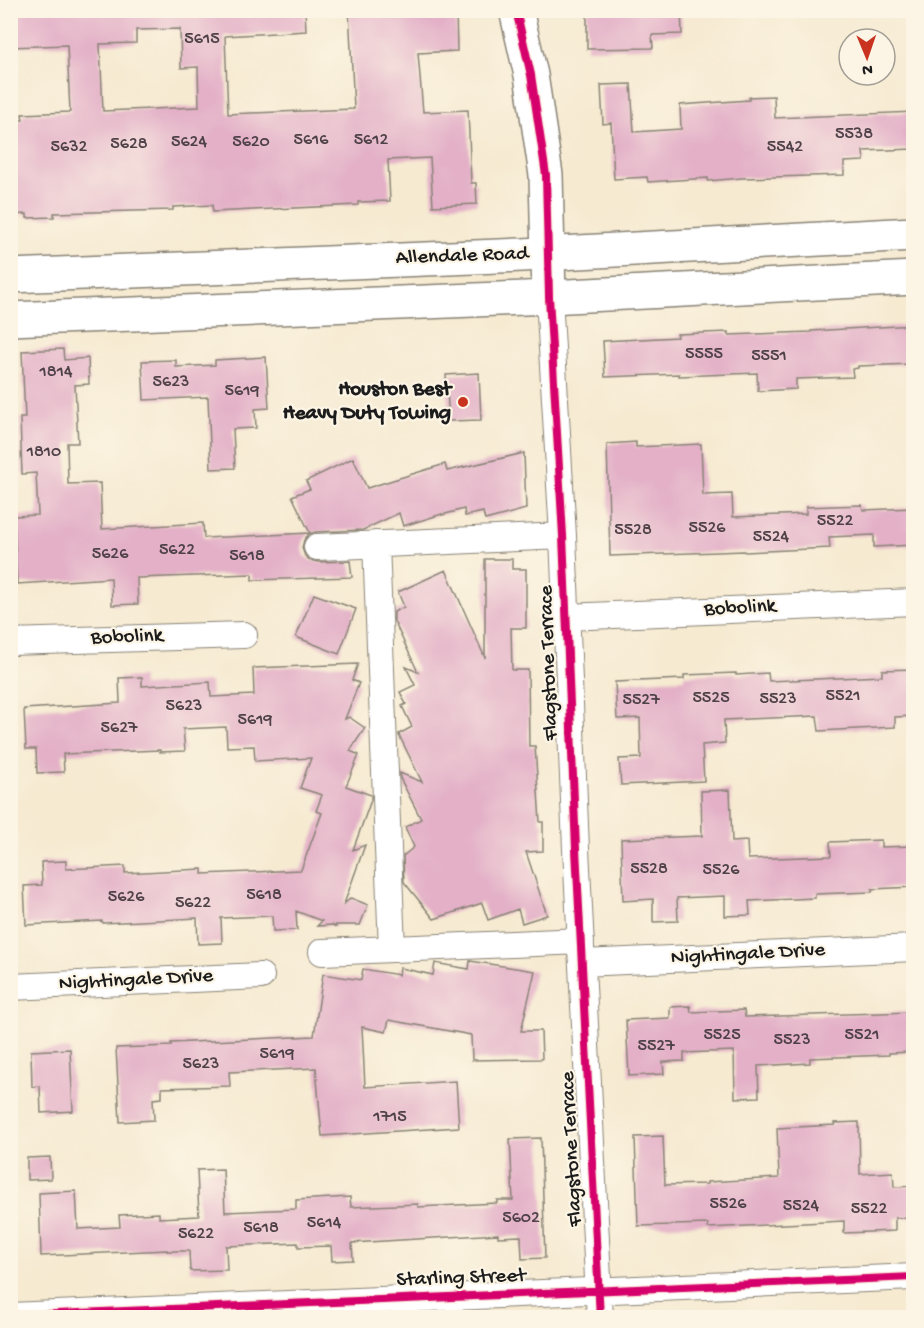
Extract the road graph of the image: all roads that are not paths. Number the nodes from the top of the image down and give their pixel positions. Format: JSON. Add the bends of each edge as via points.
{"nodes":[{"id":1,"x":516,"y":10,"type":"edge"},
{"id":2,"x":898,"y":235,"type":"edge"},
{"id":3,"x":548,"y":253,"type":"junction"},
{"id":4,"x":217,"y":267,"type":"junction"},
{"id":5,"x":10,"y":276,"type":"edge"},
{"id":6,"x":898,"y":279,"type":"edge"},
{"id":7,"x":549,"y":297,"type":"junction"},
{"id":8,"x":219,"y":310,"type":"junction"},
{"id":9,"x":10,"y":319,"type":"edge"},
{"id":10,"x":563,"y":536,"type":"junction"},
{"id":11,"x":376,"y":544,"type":"junction"},
{"id":12,"x":317,"y":547,"type":"dead end"},
{"id":13,"x":914,"y":602,"type":"edge"},
{"id":14,"x":566,"y":617,"type":"junction"},
{"id":15,"x":244,"y":635,"type":"dead end"},
{"id":16,"x":10,"y":642,"type":"edge"},
{"id":17,"x":914,"y":948,"type":"edge"},
{"id":18,"x":392,"y":949,"type":"junction"},
{"id":19,"x":322,"y":952,"type":"dead end"},
{"id":20,"x":582,"y":952,"type":"junction"},
{"id":21,"x":261,"y":976,"type":"dead end"},
{"id":22,"x":10,"y":987,"type":"edge"},
{"id":23,"x":914,"y":1277,"type":"edge"},
{"id":24,"x":598,"y":1291,"type":"junction"},
{"id":25,"x":10,"y":1317,"type":"edge"},
{"id":26,"x":600,"y":1317,"type":"edge"}],
"edges":[{"from":1,"to":3,"type":"main road","name":"Flagstone Terrace","via":[[542,142]]},
{"from":2,"to":3,"type":"main road","name":"Allendale Road"},
{"from":2,"to":6,"type":"main road"},
{"from":3,"to":4,"type":"main road","name":"Allendale Road"},
{"from":3,"to":7,"type":"main road","name":"Flagstone Terrace"},
{"from":4,"to":5,"type":"main road","name":"Allendale Road"},
{"from":4,"to":8,"type":"main road"},
{"from":6,"to":7,"type":"main road","name":"Allendale Road"},
{"from":7,"to":8,"type":"main road","name":"Allendale Road"},
{"from":7,"to":10,"type":"street","name":"Flagstone Terrace"},
{"from":8,"to":9,"type":"main road","name":"Allendale Road"},
{"from":10,"to":11,"type":"street"},
{"from":10,"to":14,"type":"street","name":"Flagstone Terrace"},
{"from":11,"to":12,"type":"street"},
{"from":11,"to":18,"type":"street"},
{"from":13,"to":14,"type":"street","name":"Bobolink"},
{"from":14,"to":20,"type":"street","name":"Flagstone Terrace"},
{"from":15,"to":16,"type":"street","name":"Bobolink"},
{"from":17,"to":20,"type":"street","name":"Nightingale Drive"},
{"from":18,"to":19,"type":"street","name":"Nightingale Drive"},
{"from":18,"to":20,"type":"street","name":"Nightingale Drive"},
{"from":20,"to":24,"type":"street","name":"Flagstone Terrace"},
{"from":21,"to":22,"type":"street","name":"Nightingale Drive"},
{"from":23,"to":24,"type":"street","name":"Starling Street"},
{"from":24,"to":25,"type":"street","name":"Starling Street"},
{"from":24,"to":26,"type":"street","name":"Flagstone Terrace"}]}
